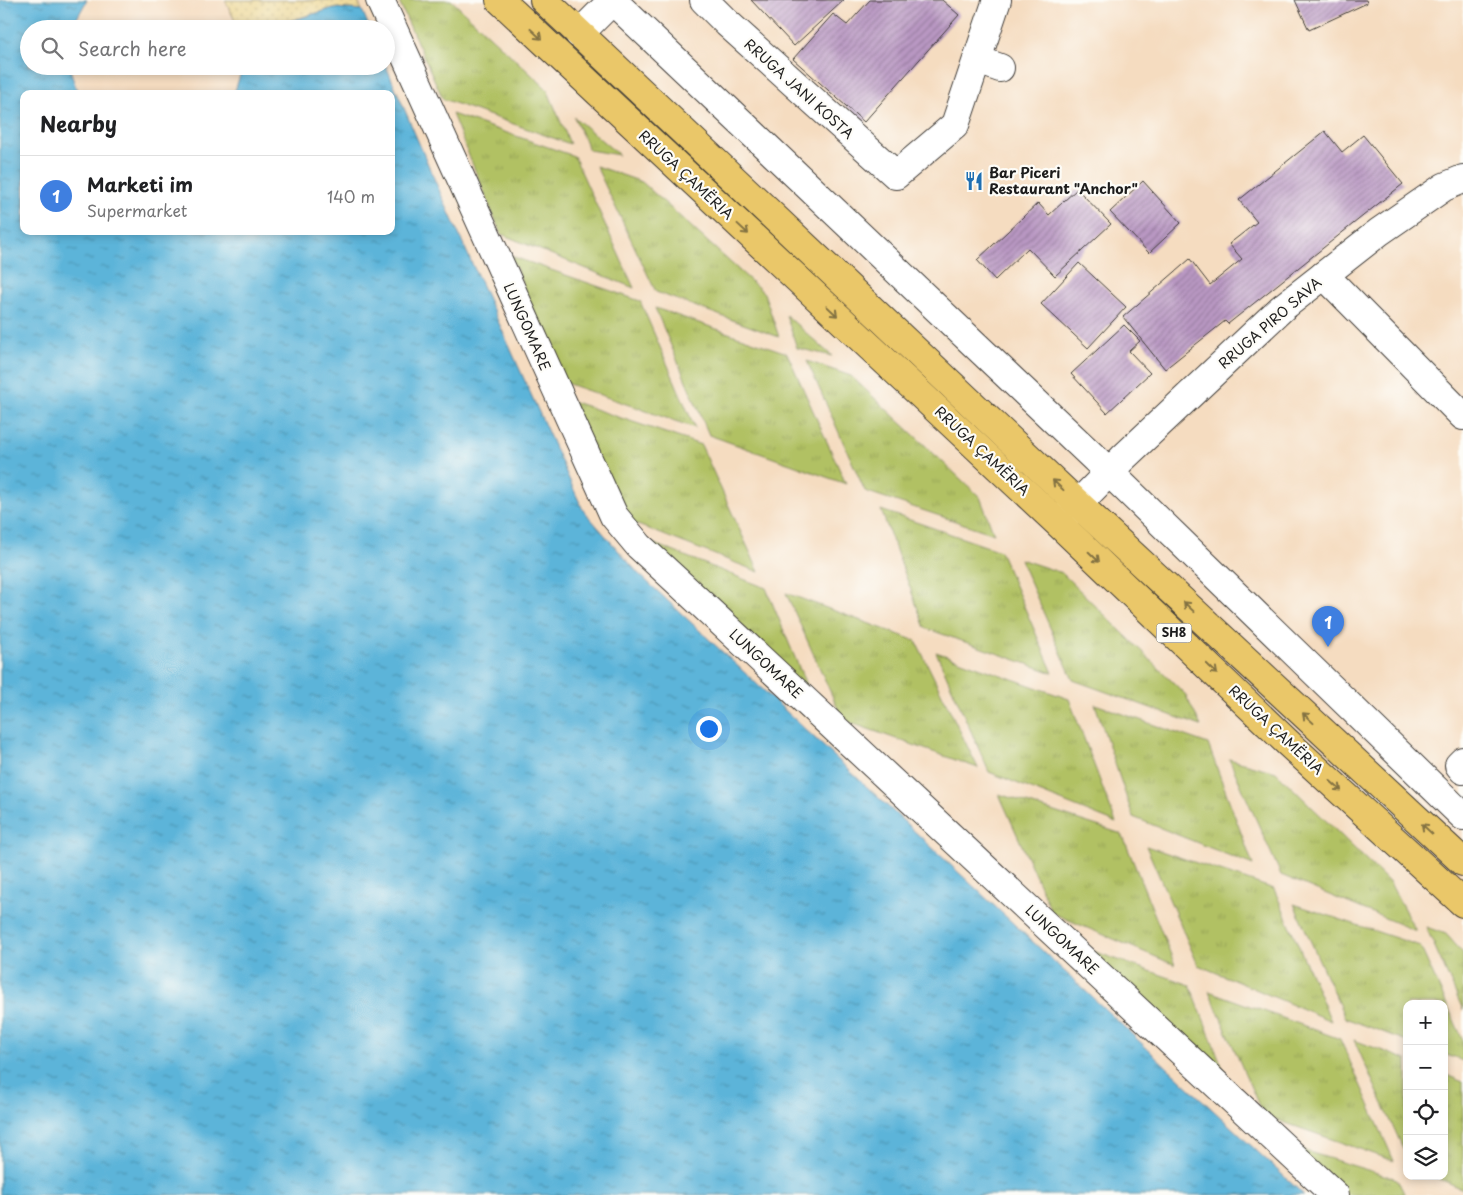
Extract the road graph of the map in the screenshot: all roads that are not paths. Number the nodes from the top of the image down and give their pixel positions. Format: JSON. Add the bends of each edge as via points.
{"nodes":[{"id":1,"x":380,"y":0,"type":"edge"},
{"id":2,"x":500,"y":0,"type":"edge"},
{"id":3,"x":544,"y":0,"type":"edge"},
{"id":4,"x":612,"y":0,"type":"edge"},
{"id":5,"x":704,"y":0,"type":"edge"},
{"id":6,"x":997,"y":0,"type":"edge"},
{"id":7,"x":389,"y":20,"type":"edge"},
{"id":8,"x":395,"y":33,"type":"edge"},
{"id":9,"x":579,"y":34,"type":"junction"},
{"id":10,"x":1463,"y":179,"type":"edge"},
{"id":11,"x":1324,"y":275,"type":"junction"},
{"id":12,"x":1463,"y":416,"type":"edge"},
{"id":13,"x":1093,"y":488,"type":"junction"},
{"id":14,"x":1059,"y":524,"type":"junction"},
{"id":15,"x":1463,"y":761,"type":"edge"},
{"id":16,"x":1463,"y":770,"type":"edge"},
{"id":17,"x":1463,"y":816,"type":"edge"},
{"id":18,"x":1463,"y":862,"type":"edge"},
{"id":19,"x":1463,"y":903,"type":"edge"},
{"id":20,"x":1335,"y":1195,"type":"edge"}],
"edges":[{"from":1,"to":7,"type":"street","name":"LUNGOMARE"},
{"from":2,"to":14,"type":"main road","name":"RRUGA ÇAMËRIA","one_way":true},
{"from":3,"to":9,"type":"main road","name":"RRUGA ÇAMËRIA"},
{"from":4,"to":9,"type":"street"},
{"from":4,"to":13,"type":"street"},
{"from":5,"to":6,"type":"street","name":"RRUGA JANI KOSTA","via":[[896,175],[956,125],[989,64]]},
{"from":8,"to":20,"type":"street","name":"LUNGOMARE","via":[[614,516],[646,552]]},
{"from":13,"to":9,"type":"main road","name":"RRUGA ÇAMËRIA","one_way":true},
{"from":10,"to":11,"type":"street","name":"RRUGA PIRO SAVA","via":[[1444,186]]},
{"from":11,"to":12,"type":"street"},
{"from":11,"to":13,"type":"street","name":"RRUGA PIRO SAVA","via":[[1282,308]]},
{"from":13,"to":14,"type":"street","name":"RRUGA PIRO SAVA"},
{"from":13,"to":17,"type":"street"},
{"from":18,"to":13,"type":"main road","name":"RRUGA ÇAMËRIA","one_way":true},
{"from":14,"to":19,"type":"main road","name":"RRUGA ÇAMËRIA","number":"SH8","one_way":true,"via":[[1288,743]]},
{"from":15,"to":16,"type":"street","via":[[1459,765]]}]}
